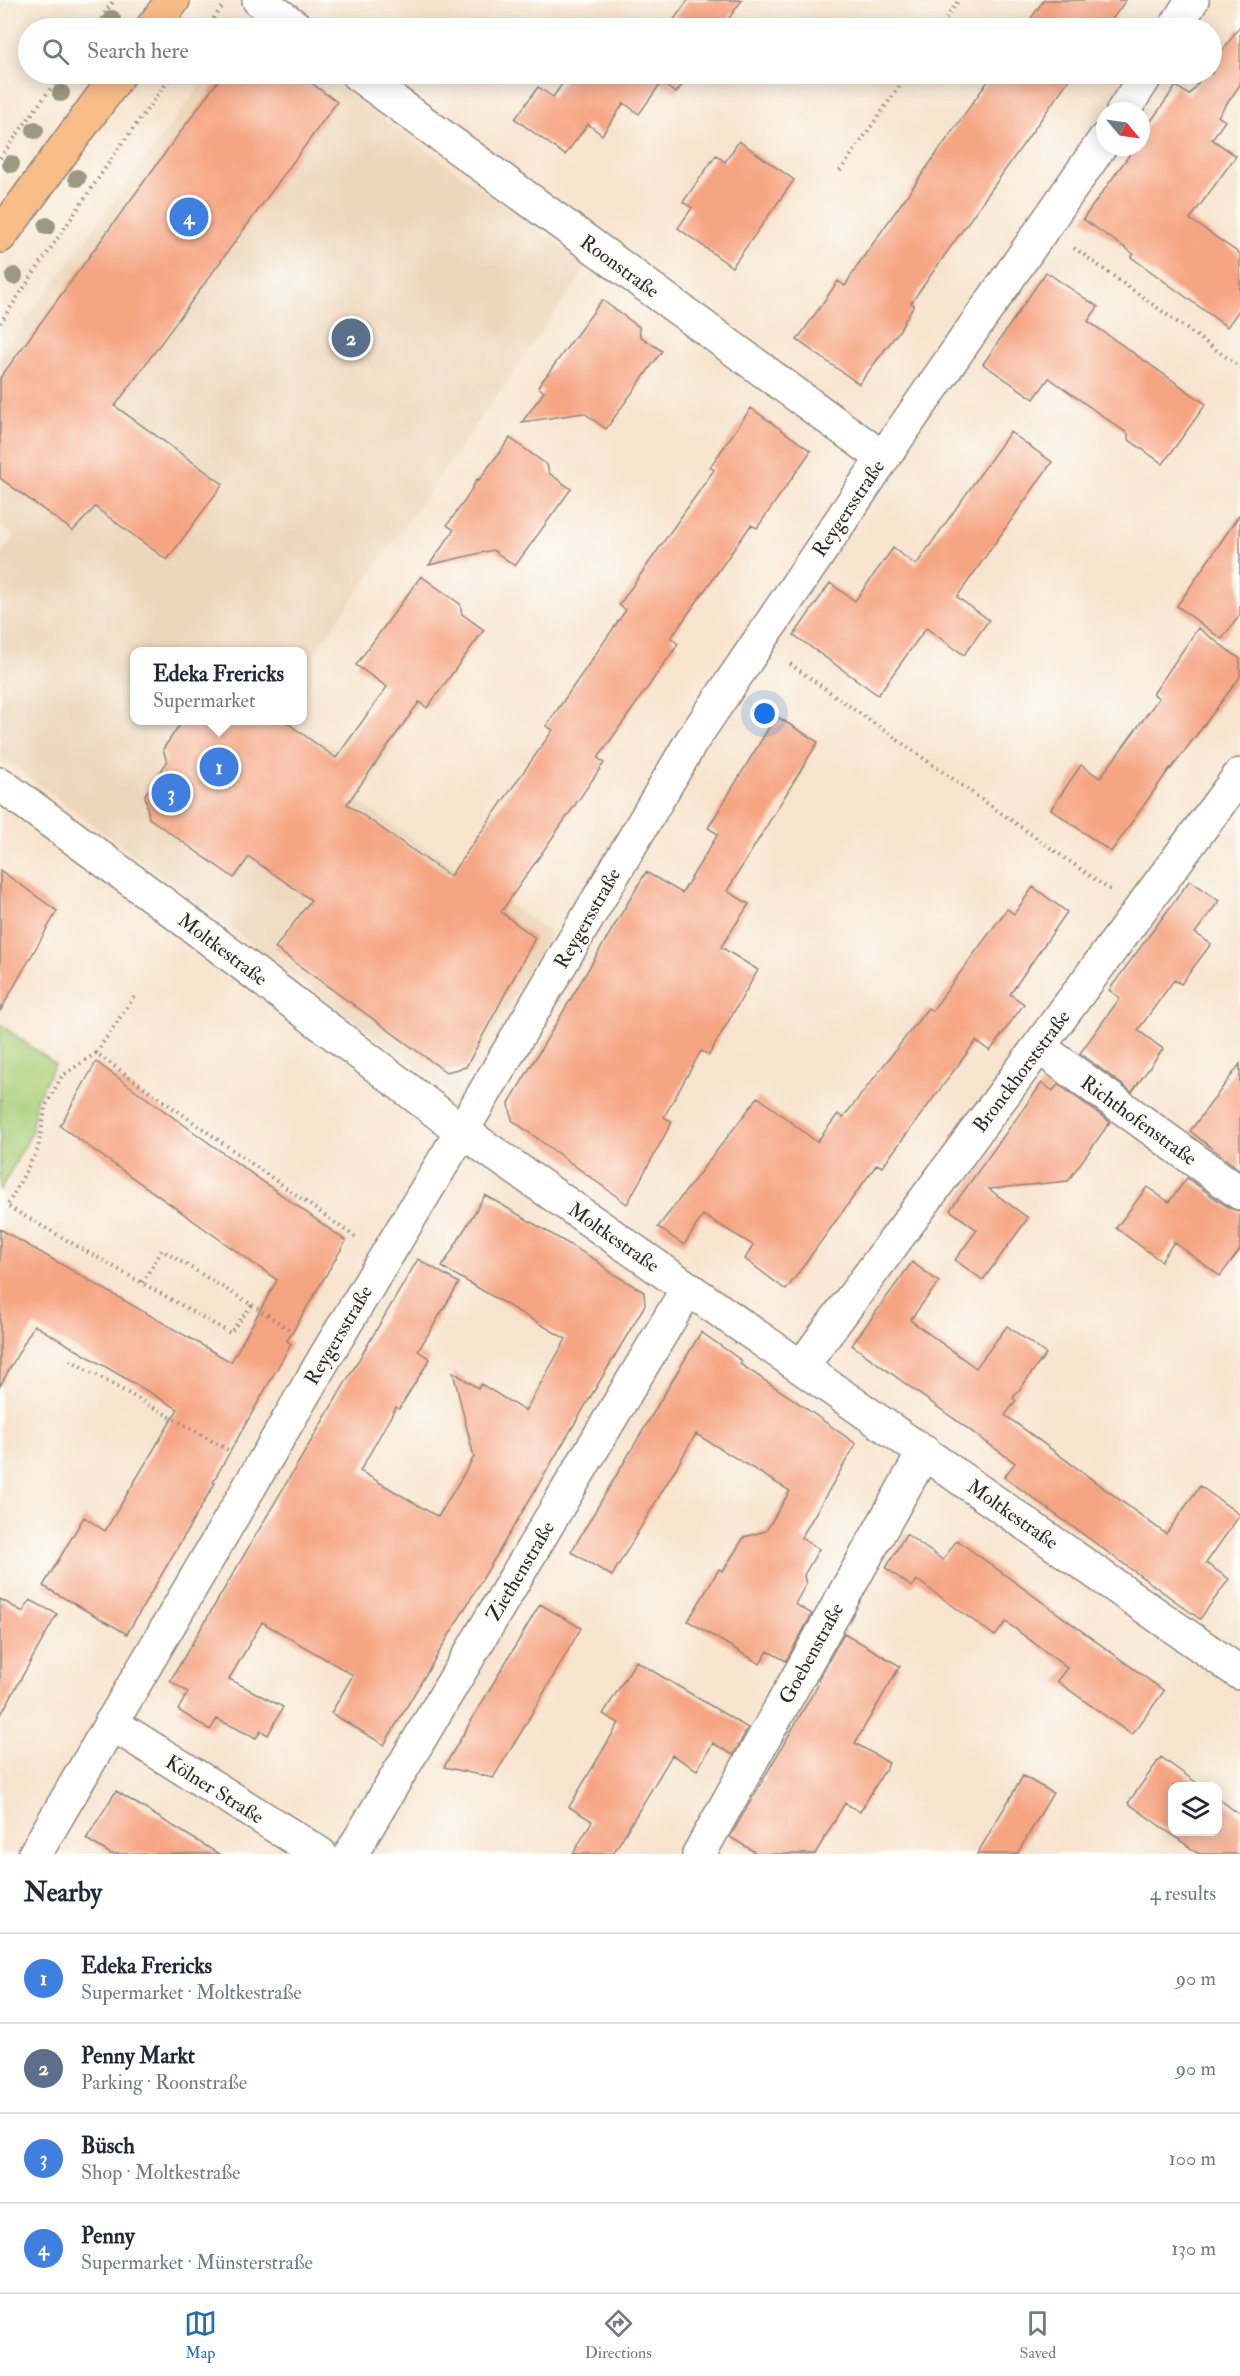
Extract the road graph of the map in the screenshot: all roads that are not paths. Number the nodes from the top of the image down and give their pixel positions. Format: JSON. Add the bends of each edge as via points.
{"nodes":[{"id":1,"x":173,"y":0,"type":"edge"},
{"id":2,"x":259,"y":0,"type":"edge"},
{"id":3,"x":1192,"y":0,"type":"edge"},
{"id":4,"x":160,"y":18,"type":"edge"},
{"id":5,"x":283,"y":18,"type":"edge"},
{"id":6,"x":1181,"y":18,"type":"edge"},
{"id":7,"x":112,"y":84,"type":"edge"},
{"id":8,"x":371,"y":84,"type":"edge"},
{"id":9,"x":1141,"y":84,"type":"edge"},
{"id":10,"x":1129,"y":102,"type":"edge"},
{"id":11,"x":1096,"y":152,"type":"edge"},
{"id":12,"x":0,"y":237,"type":"edge"},
{"id":13,"x":883,"y":458,"type":"junction"},
{"id":14,"x":1240,"y":775,"type":"edge"},
{"id":15,"x":0,"y":784,"type":"edge"},
{"id":16,"x":1039,"y":1047,"type":"junction"},
{"id":17,"x":462,"y":1131,"type":"junction"},
{"id":18,"x":1240,"y":1193,"type":"edge"},
{"id":19,"x":688,"y":1288,"type":"junction"},
{"id":20,"x":802,"y":1366,"type":"junction"},
{"id":21,"x":924,"y":1452,"type":"junction"},
{"id":22,"x":1240,"y":1673,"type":"edge"},
{"id":23,"x":111,"y":1723,"type":"junction"},
{"id":24,"x":35,"y":1854,"type":"edge"},
{"id":25,"x":320,"y":1854,"type":"edge"},
{"id":26,"x":351,"y":1854,"type":"edge"},
{"id":27,"x":699,"y":1854,"type":"edge"}],
"edges":[{"from":1,"to":4,"type":"main road"},
{"from":2,"to":5,"type":"street"},
{"from":3,"to":6,"type":"street"},
{"from":7,"to":12,"type":"main road"},
{"from":8,"to":13,"type":"street","name":"Roonstraße"},
{"from":9,"to":10,"type":"street"},
{"from":11,"to":13,"type":"street","name":"Reygersstraße"},
{"from":13,"to":17,"type":"street","name":"Reygersstraße","via":[[691,742]]},
{"from":14,"to":16,"type":"street","name":"Bronckhorststraße"},
{"from":15,"to":17,"type":"street","name":"Moltkestraße"},
{"from":16,"to":18,"type":"street","name":"Richthofenstraße"},
{"from":16,"to":20,"type":"street","name":"Bronckhorststraße"},
{"from":17,"to":19,"type":"street","name":"Moltkestraße"},
{"from":17,"to":23,"type":"street","name":"Reygersstraße"},
{"from":19,"to":20,"type":"street","name":"Moltkestraße"},
{"from":19,"to":26,"type":"street","name":"Ziethenstraße"},
{"from":20,"to":21,"type":"street","name":"Moltkestraße"},
{"from":21,"to":22,"type":"street","name":"Moltkestraße"},
{"from":21,"to":27,"type":"street","name":"Goebenstraße"},
{"from":23,"to":24,"type":"street","name":"Reygersstraße"},
{"from":23,"to":25,"type":"street","name":"Kölner Straße"}]}
